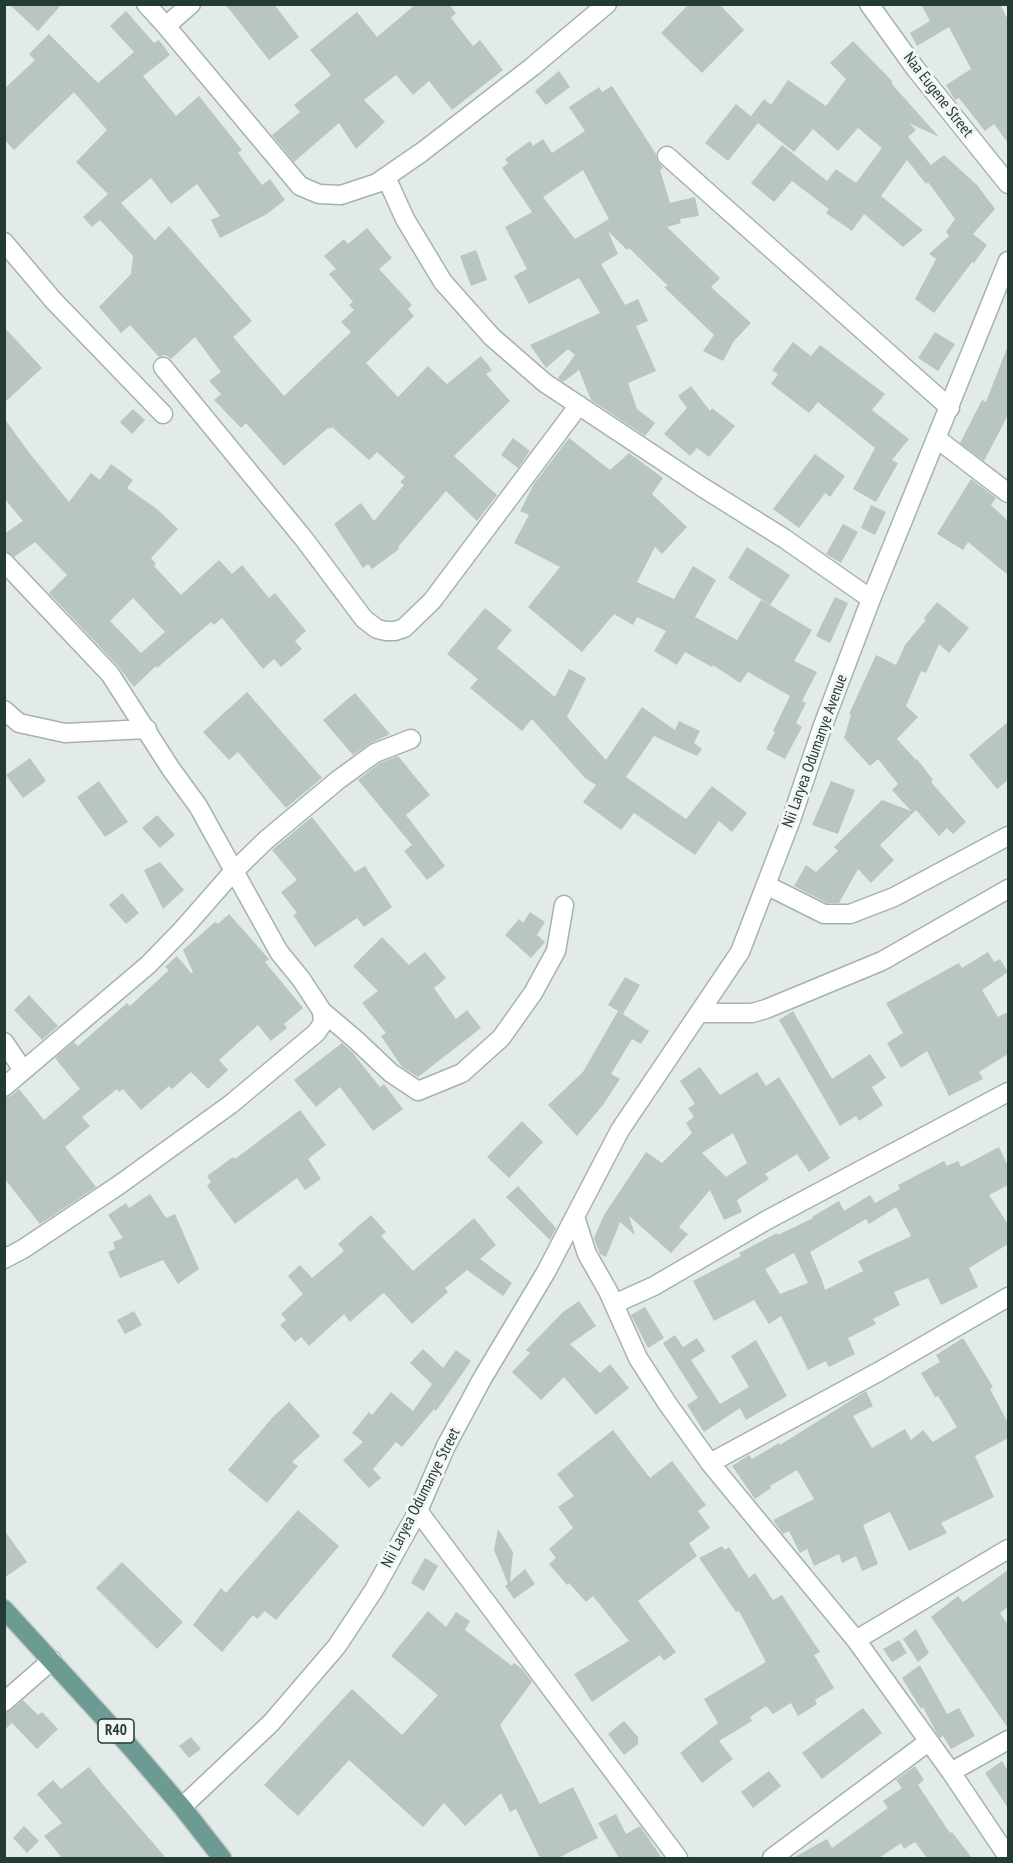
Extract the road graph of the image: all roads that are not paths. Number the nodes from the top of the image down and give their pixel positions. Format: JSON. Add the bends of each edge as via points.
{"nodes":[{"id":1,"x":146,"y":4,"type":"edge"},
{"id":2,"x":191,"y":4,"type":"edge"},
{"id":3,"x":608,"y":4,"type":"edge"},
{"id":4,"x":869,"y":4,"type":"edge"},
{"id":5,"x":166,"y":26,"type":"junction"},
{"id":6,"x":667,"y":156,"type":"dead end"},
{"id":7,"x":386,"y":177,"type":"junction"},
{"id":8,"x":1008,"y":184,"type":"edge"},
{"id":9,"x":4,"y":242,"type":"edge"},
{"id":10,"x":1008,"y":261,"type":"edge"},
{"id":11,"x":163,"y":367,"type":"dead end"},
{"id":12,"x":579,"y":405,"type":"junction"},
{"id":13,"x":950,"y":408,"type":"junction"},
{"id":14,"x":163,"y":414,"type":"dead end"},
{"id":15,"x":936,"y":438,"type":"junction"},
{"id":16,"x":1008,"y":493,"type":"edge"},
{"id":17,"x":4,"y":562,"type":"edge"},
{"id":18,"x":871,"y":598,"type":"junction"},
{"id":19,"x":4,"y":710,"type":"edge"},
{"id":20,"x":147,"y":729,"type":"junction"},
{"id":21,"x":411,"y":739,"type":"dead end"},
{"id":22,"x":1008,"y":836,"type":"edge"},
{"id":23,"x":233,"y":872,"type":"junction"},
{"id":24,"x":765,"y":885,"type":"junction"},
{"id":25,"x":1008,"y":889,"type":"edge"},
{"id":26,"x":564,"y":905,"type":"dead end"},
{"id":27,"x":322,"y":1011,"type":"junction"},
{"id":28,"x":699,"y":1013,"type":"junction"},
{"id":29,"x":4,"y":1042,"type":"edge"},
{"id":30,"x":23,"y":1070,"type":"junction"},
{"id":31,"x":4,"y":1087,"type":"edge"},
{"id":32,"x":1008,"y":1092,"type":"edge"},
{"id":33,"x":575,"y":1217,"type":"junction"},
{"id":34,"x":4,"y":1259,"type":"edge"},
{"id":35,"x":1008,"y":1297,"type":"edge"},
{"id":36,"x":614,"y":1304,"type":"junction"},
{"id":37,"x":710,"y":1463,"type":"junction"},
{"id":38,"x":418,"y":1511,"type":"junction"},
{"id":39,"x":1008,"y":1549,"type":"edge"},
{"id":40,"x":4,"y":1609,"type":"edge"},
{"id":41,"x":856,"y":1640,"type":"junction"},
{"id":42,"x":52,"y":1660,"type":"junction"},
{"id":43,"x":4,"y":1702,"type":"edge"},
{"id":44,"x":1008,"y":1740,"type":"edge"},
{"id":45,"x":928,"y":1742,"type":"junction"},
{"id":46,"x":951,"y":1772,"type":"junction"},
{"id":47,"x":182,"y":1807,"type":"junction"},
{"id":48,"x":1008,"y":1857,"type":"edge"},
{"id":49,"x":222,"y":1858,"type":"edge"},
{"id":50,"x":678,"y":1858,"type":"edge"},
{"id":51,"x":772,"y":1858,"type":"edge"}],
"edges":[{"from":1,"to":5,"type":"street"},
{"from":2,"to":5,"type":"street"},
{"from":3,"to":7,"type":"street"},
{"from":4,"to":8,"type":"street","name":"Naa Eugene Street"},
{"from":5,"to":7,"type":"street","via":[[300,186],[319,194],[341,195]]},
{"from":6,"to":13,"type":"street"},
{"from":7,"to":12,"type":"street","via":[[405,219],[443,282],[492,337],[544,383]]},
{"from":9,"to":14,"type":"street","via":[[53,300]]},
{"from":10,"to":13,"type":"street","name":"Nii Laryea Odumanye Avenue"},
{"from":11,"to":12,"type":"street","via":[[364,619],[386,631],[404,628],[432,601]]},
{"from":12,"to":18,"type":"street"},
{"from":13,"to":15,"type":"street","name":"Nii Laryea Odumanye Avenue"},
{"from":15,"to":16,"type":"street"},
{"from":15,"to":18,"type":"street","name":"Nii Laryea Odumanye Avenue"},
{"from":17,"to":20,"type":"street","via":[[110,674]]},
{"from":18,"to":24,"type":"street","name":"Nii Laryea Odumanye Avenue"},
{"from":19,"to":20,"type":"street","via":[[18,723],[65,733]]},
{"from":20,"to":23,"type":"street","via":[[198,806]]},
{"from":21,"to":23,"type":"street","via":[[375,753],[338,780]]},
{"from":22,"to":24,"type":"street","via":[[894,897],[850,914],[824,914]]},
{"from":23,"to":27,"type":"street","via":[[279,951]]},
{"from":23,"to":30,"type":"street","via":[[148,965]]},
{"from":24,"to":28,"type":"street","name":"Nii Laryea Odumanye Avenue","via":[[740,952]]},
{"from":25,"to":28,"type":"street","via":[[882,961],[766,1009]]},
{"from":26,"to":27,"type":"street","via":[[556,951],[533,993],[501,1038],[462,1072],[418,1091],[391,1073]]},
{"from":27,"to":34,"type":"street","via":[[323,1023],[316,1033],[231,1104],[119,1185]]},
{"from":28,"to":33,"type":"street","name":"Nii Laryea Odumanye Avenue","via":[[620,1130]]},
{"from":29,"to":30,"type":"street"},
{"from":30,"to":31,"type":"street"},
{"from":32,"to":36,"type":"street","via":[[767,1220],[654,1286]]},
{"from":33,"to":36,"type":"street","via":[[587,1254]]},
{"from":33,"to":38,"type":"street","name":"Nii Laryea Odumanye Street","via":[[451,1437]]},
{"from":35,"to":37,"type":"street"},
{"from":36,"to":37,"type":"street","via":[[638,1358]]},
{"from":37,"to":41,"type":"street"},
{"from":38,"to":47,"type":"street","name":"Nii Laryea Odumanye Street","via":[[337,1646],[272,1723]]},
{"from":38,"to":50,"type":"street"},
{"from":39,"to":41,"type":"street"},
{"from":40,"to":42,"type":"main road","number":"R40"},
{"from":41,"to":45,"type":"street"},
{"from":42,"to":43,"type":"street"},
{"from":42,"to":47,"type":"main road","number":"R40"},
{"from":44,"to":46,"type":"street"},
{"from":45,"to":46,"type":"street"},
{"from":45,"to":51,"type":"street"},
{"from":46,"to":48,"type":"street"},
{"from":47,"to":49,"type":"main road","number":"R40"}]}
